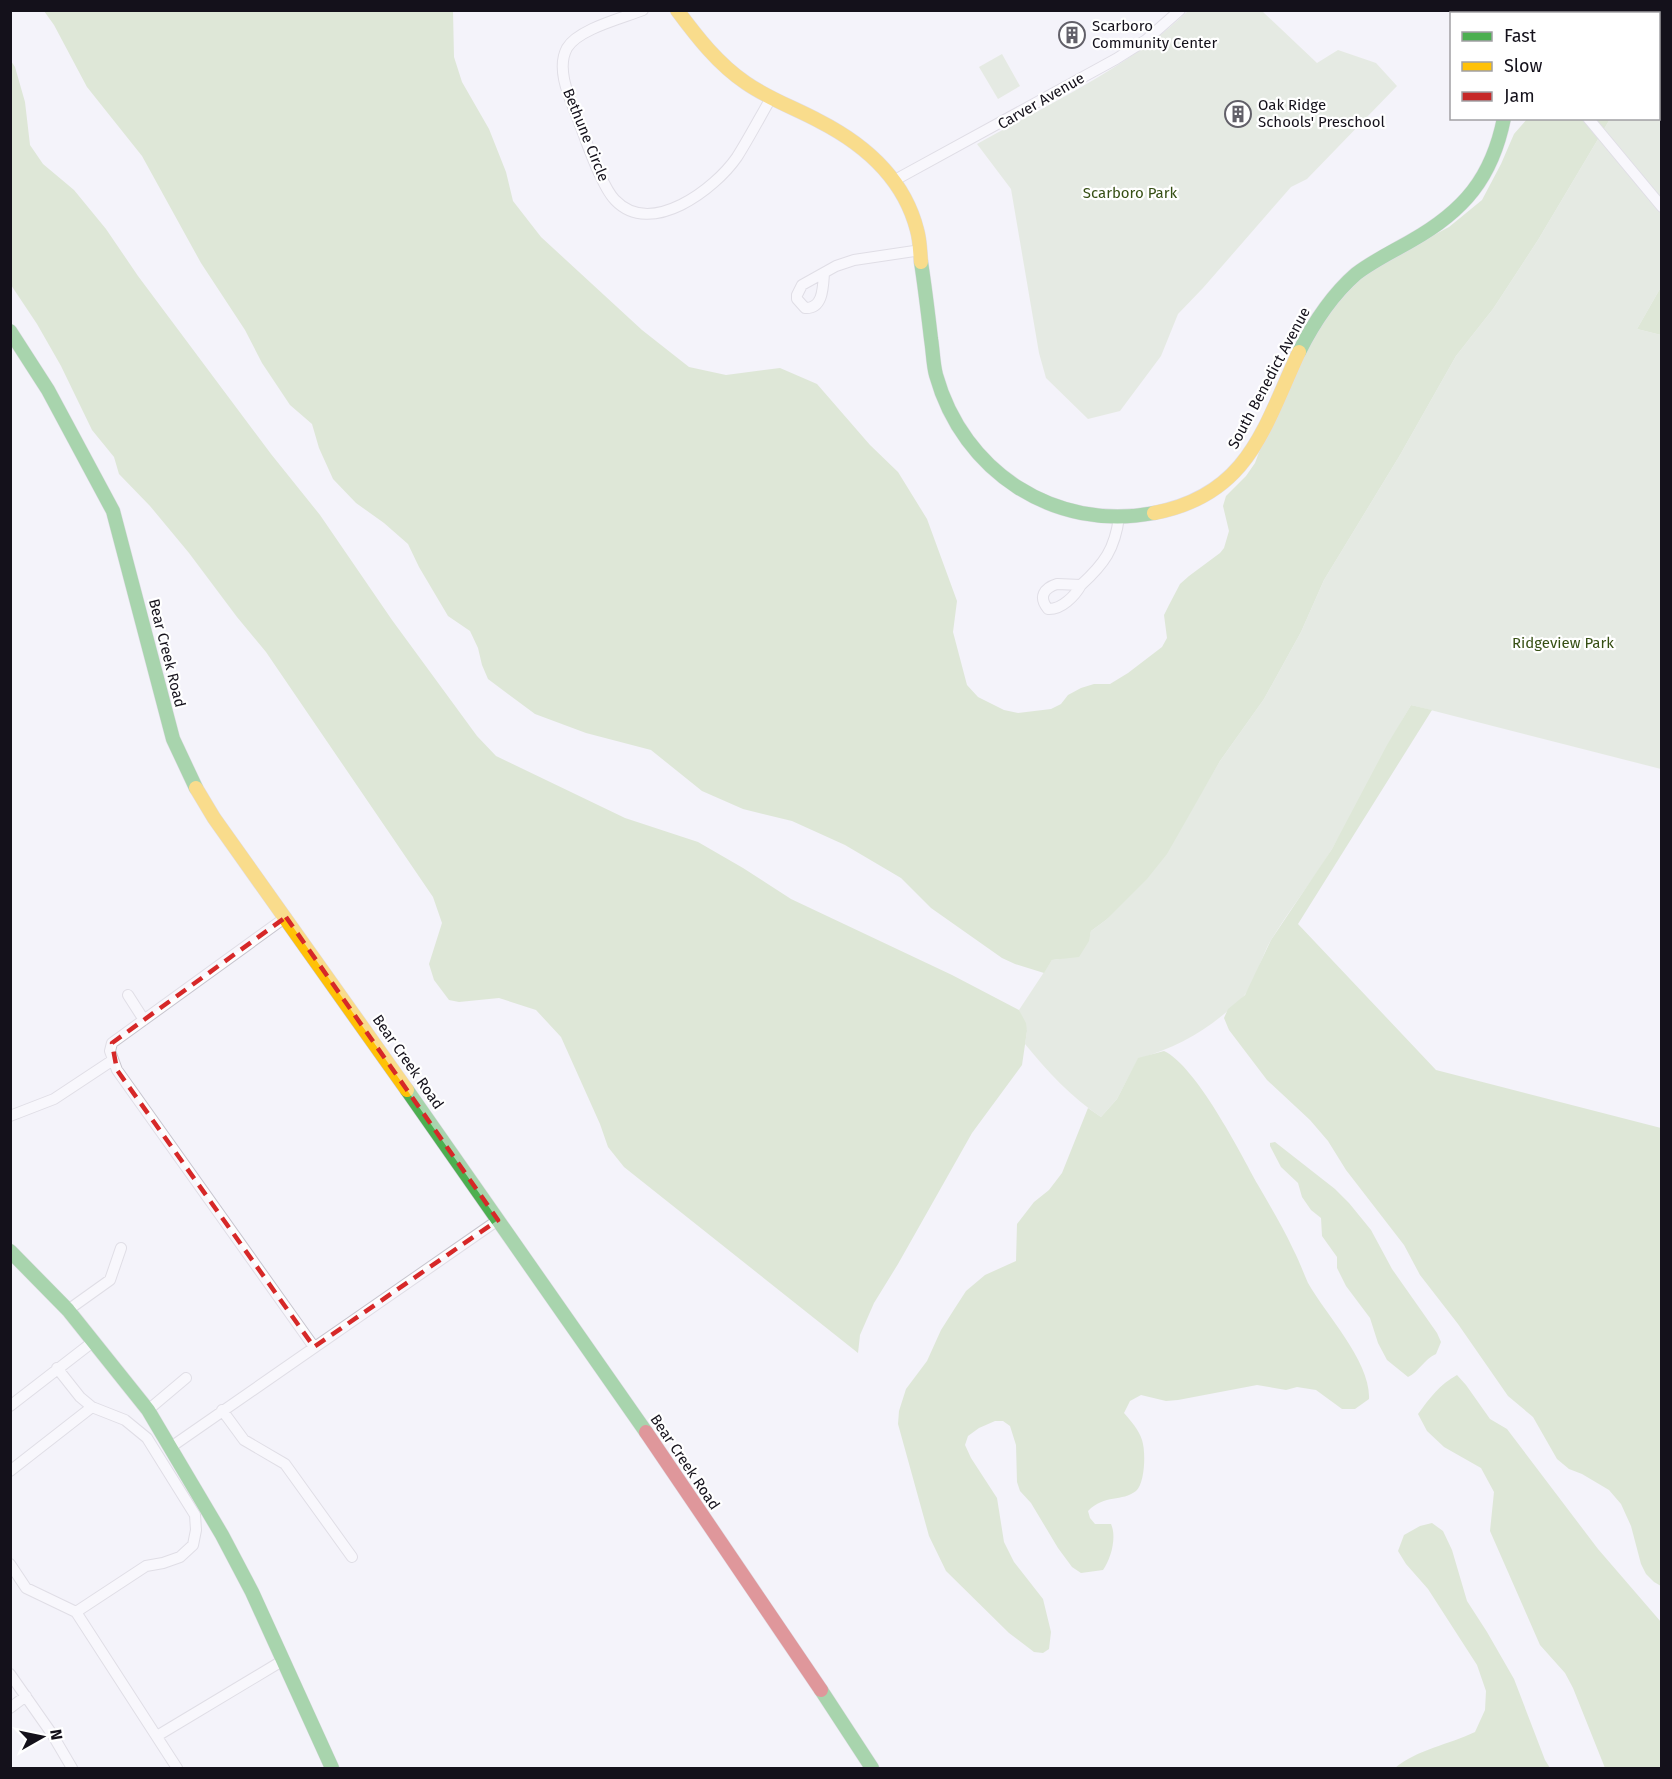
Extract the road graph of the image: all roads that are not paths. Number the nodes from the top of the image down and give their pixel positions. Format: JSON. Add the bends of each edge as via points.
{"nodes":[{"id":1,"x":643,"y":10,"type":"edge"},
{"id":2,"x":677,"y":10,"type":"edge"},
{"id":3,"x":1180,"y":10,"type":"edge"},
{"id":4,"x":771,"y":98,"type":"junction"},
{"id":5,"x":1590,"y":120,"type":"edge"},
{"id":6,"x":1503,"y":124,"type":"edge"},
{"id":7,"x":895,"y":180,"type":"junction"},
{"id":8,"x":1662,"y":207,"type":"edge"},
{"id":9,"x":921,"y":249,"type":"junction"},
{"id":10,"x":824,"y":273,"type":"dead end"},
{"id":11,"x":10,"y":331,"type":"edge"},
{"id":12,"x":1119,"y":517,"type":"junction"},
{"id":13,"x":1081,"y":585,"type":"dead end"},
{"id":14,"x":286,"y":917,"type":"junction"},
{"id":15,"x":128,"y":995,"type":"dead end"},
{"id":16,"x":144,"y":1020,"type":"junction"},
{"id":17,"x":113,"y":1060,"type":"junction"},
{"id":18,"x":10,"y":1116,"type":"edge"},
{"id":19,"x":498,"y":1220,"type":"junction"},
{"id":20,"x":121,"y":1248,"type":"dead end"},
{"id":21,"x":10,"y":1251,"type":"edge"},
{"id":22,"x":68,"y":1310,"type":"junction"},
{"id":23,"x":94,"y":1341,"type":"junction"},
{"id":24,"x":314,"y":1347,"type":"junction"},
{"id":25,"x":57,"y":1368,"type":"junction"},
{"id":26,"x":186,"y":1378,"type":"dead end"},
{"id":27,"x":10,"y":1406,"type":"edge"},
{"id":28,"x":92,"y":1407,"type":"junction"},
{"id":29,"x":148,"y":1410,"type":"junction"},
{"id":30,"x":222,"y":1410,"type":"junction"},
{"id":31,"x":171,"y":1447,"type":"junction"},
{"id":32,"x":10,"y":1471,"type":"edge"},
{"id":33,"x":352,"y":1557,"type":"dead end"},
{"id":34,"x":10,"y":1564,"type":"edge"},
{"id":35,"x":76,"y":1612,"type":"junction"},
{"id":36,"x":282,"y":1661,"type":"junction"},
{"id":37,"x":10,"y":1674,"type":"edge"},
{"id":38,"x":26,"y":1696,"type":"junction"},
{"id":39,"x":10,"y":1708,"type":"edge"},
{"id":40,"x":156,"y":1736,"type":"junction"},
{"id":41,"x":72,"y":1768,"type":"edge"},
{"id":42,"x":177,"y":1768,"type":"edge"},
{"id":43,"x":332,"y":1768,"type":"edge"},
{"id":44,"x":872,"y":1768,"type":"edge"}],
"edges":[{"from":1,"to":4,"type":"street","name":"Bethune Circle","via":[[573,40],[562,65],[588,147],[610,194],[625,208],[635,213],[668,211],[705,189],[736,158]]},
{"from":2,"to":4,"type":"street","name":"South Benedict Avenue","via":[[728,69]]},
{"from":3,"to":7,"type":"street","name":"Carver Avenue","via":[[1116,60]]},
{"from":4,"to":7,"type":"street","name":"South Benedict Avenue","via":[[839,130],[863,146]]},
{"from":5,"to":8,"type":"street"},
{"from":6,"to":12,"type":"street","name":"South Benedict Avenue","via":[[1487,172],[1463,205],[1443,222],[1354,277],[1323,311],[1298,353],[1259,439],[1229,478],[1187,504],[1154,514]]},
{"from":7,"to":9,"type":"street","name":"South Benedict Avenue","via":[[912,211]]},
{"from":9,"to":10,"type":"street","via":[[854,260]]},
{"from":9,"to":12,"type":"street","name":"South Benedict Avenue","via":[[936,374],[965,440],[992,470],[1026,494],[1084,515]]},
{"from":11,"to":14,"type":"street","name":"Bear Creek Road","via":[[48,390],[113,511],[181,764],[197,794]]},
{"from":12,"to":13,"type":"street","via":[[1110,553]]},
{"from":14,"to":16,"type":"street"},
{"from":14,"to":19,"type":"street","name":"Bear Creek Road"},
{"from":15,"to":16,"type":"street"},
{"from":16,"to":17,"type":"street","via":[[112,1043]]},
{"from":17,"to":18,"type":"street","via":[[54,1098]]},
{"from":17,"to":24,"type":"street"},
{"from":19,"to":24,"type":"street"},
{"from":19,"to":44,"type":"street","name":"Bear Creek Road"},
{"from":20,"to":22,"type":"street","via":[[110,1280]]},
{"from":21,"to":22,"type":"street"},
{"from":22,"to":23,"type":"street"},
{"from":23,"to":25,"type":"street"},
{"from":23,"to":29,"type":"street"},
{"from":24,"to":30,"type":"street"},
{"from":25,"to":27,"type":"street"},
{"from":25,"to":28,"type":"street"},
{"from":26,"to":29,"type":"street"},
{"from":28,"to":32,"type":"street"},
{"from":28,"to":35,"type":"street","via":[[125,1419],[147,1438],[195,1515],[196,1530],[193,1545],[180,1557],[146,1566]]},
{"from":29,"to":31,"type":"street"},
{"from":30,"to":31,"type":"street"},
{"from":30,"to":33,"type":"street","via":[[244,1440],[285,1464]]},
{"from":31,"to":36,"type":"street","via":[[252,1592]]},
{"from":34,"to":35,"type":"street","via":[[27,1588]]},
{"from":35,"to":40,"type":"street"},
{"from":36,"to":40,"type":"street"},
{"from":36,"to":43,"type":"street"},
{"from":37,"to":38,"type":"street"},
{"from":38,"to":39,"type":"street"},
{"from":38,"to":41,"type":"street"},
{"from":40,"to":42,"type":"street"}]}
